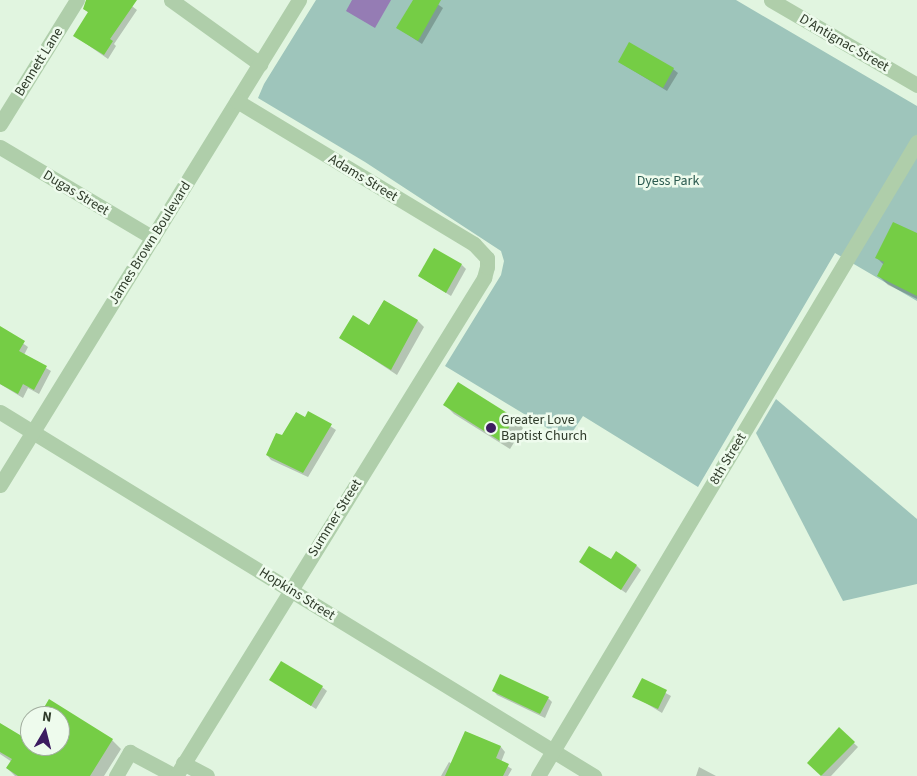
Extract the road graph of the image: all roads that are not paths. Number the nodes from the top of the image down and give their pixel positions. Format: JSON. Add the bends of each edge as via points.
{"nodes":[{"id":1,"x":77,"y":0,"type":"edge"},
{"id":2,"x":299,"y":0,"type":"edge"},
{"id":3,"x":771,"y":0,"type":"edge"},
{"id":4,"x":179,"y":3,"type":"edge"},
{"id":5,"x":260,"y":64,"type":"junction"},
{"id":6,"x":917,"y":86,"type":"edge"},
{"id":7,"x":237,"y":101,"type":"junction"},
{"id":8,"x":0,"y":124,"type":"edge"},
{"id":9,"x":917,"y":142,"type":"edge"},
{"id":10,"x":0,"y":148,"type":"edge"},
{"id":11,"x":153,"y":238,"type":"junction"},
{"id":12,"x":486,"y":258,"type":"joint"},
{"id":13,"x":0,"y":412,"type":"edge"},
{"id":14,"x":33,"y":431,"type":"junction"},
{"id":15,"x":0,"y":485,"type":"edge"},
{"id":16,"x":291,"y":590,"type":"junction"},
{"id":17,"x":553,"y":751,"type":"junction"},
{"id":18,"x":178,"y":772,"type":"edge"},
{"id":19,"x":116,"y":776,"type":"edge"},
{"id":20,"x":207,"y":776,"type":"edge"},
{"id":21,"x":538,"y":776,"type":"edge"},
{"id":22,"x":594,"y":776,"type":"edge"}],
"edges":[{"from":1,"to":8,"type":"street","name":"Bennett Lane"},
{"from":2,"to":5,"type":"street","name":"James Brown Boulevard"},
{"from":3,"to":6,"type":"street","name":"D'Antignac Street"},
{"from":4,"to":5,"type":"street"},
{"from":5,"to":7,"type":"street","name":"James Brown Boulevard"},
{"from":7,"to":11,"type":"street","name":"James Brown Boulevard"},
{"from":7,"to":12,"type":"street","name":"Adams Street","via":[[474,244]]},
{"from":9,"to":17,"type":"street","name":"8th Street"},
{"from":10,"to":11,"type":"street","name":"Dugas Street"},
{"from":11,"to":14,"type":"street","name":"James Brown Boulevard"},
{"from":12,"to":16,"type":"street","name":"Summer Street","via":[[484,278]]},
{"from":13,"to":14,"type":"street","name":"Hopkins Street"},
{"from":14,"to":15,"type":"street","name":"James Brown Boulevard"},
{"from":14,"to":16,"type":"street","name":"Hopkins Street"},
{"from":16,"to":17,"type":"street","name":"Hopkins Street"},
{"from":16,"to":18,"type":"street","name":"Summer Street"},
{"from":17,"to":21,"type":"street","name":"8th Street"},
{"from":17,"to":22,"type":"street","name":"Hopkins Street"},
{"from":18,"to":19,"type":"street","via":[[130,752]]},
{"from":18,"to":20,"type":"street"}]}
